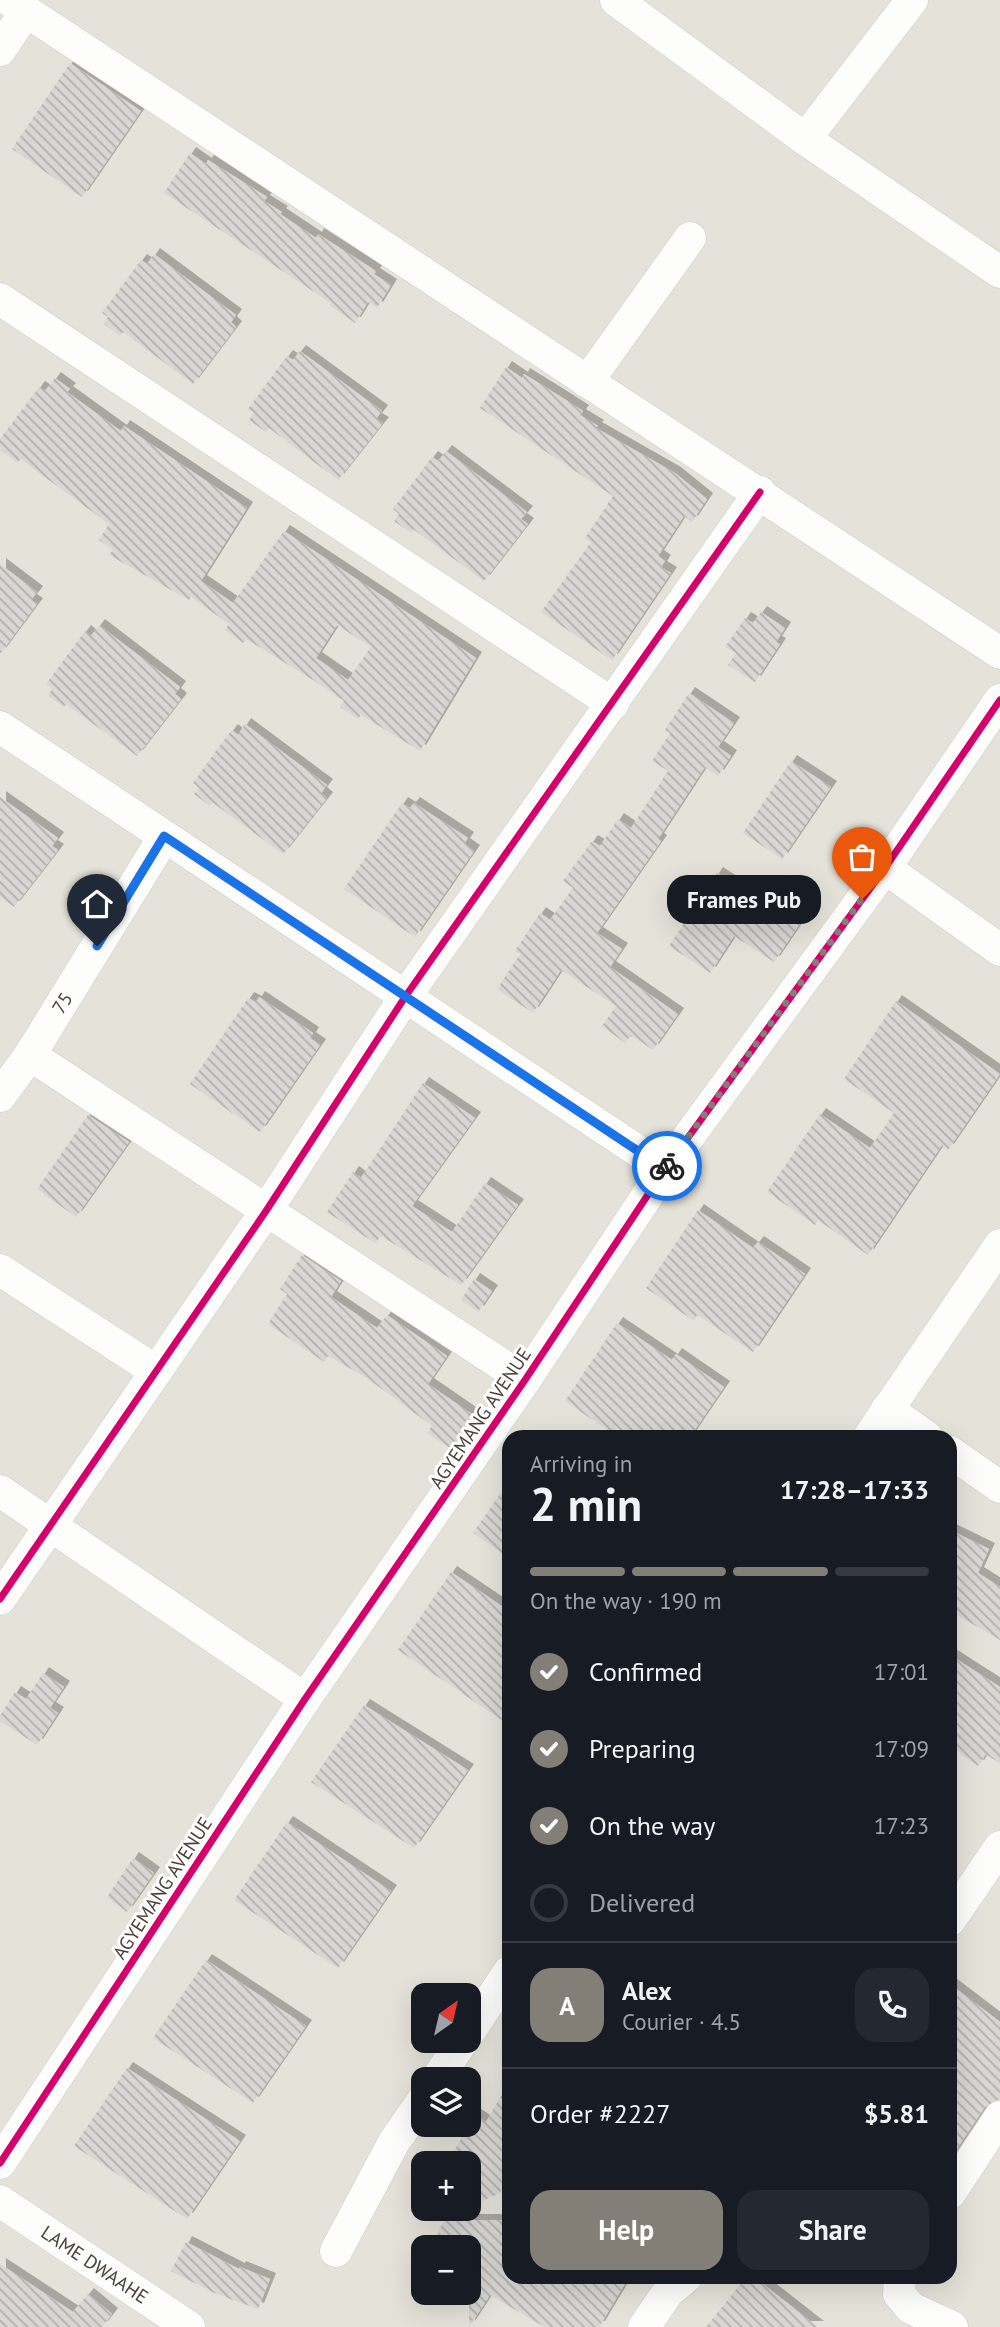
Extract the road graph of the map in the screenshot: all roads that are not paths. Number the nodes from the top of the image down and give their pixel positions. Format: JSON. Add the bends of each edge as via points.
{"nodes":[{"id":1,"x":616,"y":0,"type":"edge"},
{"id":2,"x":912,"y":0,"type":"edge"},
{"id":3,"x":18,"y":6,"type":"edge"},
{"id":4,"x":0,"y":50,"type":"edge"},
{"id":5,"x":805,"y":139,"type":"junction"},
{"id":6,"x":690,"y":238,"type":"dead end"},
{"id":7,"x":1000,"y":272,"type":"edge"},
{"id":8,"x":0,"y":299,"type":"edge"},
{"id":9,"x":587,"y":382,"type":"junction"},
{"id":10,"x":760,"y":492,"type":"junction"},
{"id":11,"x":1000,"y":653,"type":"edge"},
{"id":12,"x":1000,"y":701,"type":"edge"},
{"id":13,"x":613,"y":704,"type":"junction"},
{"id":14,"x":0,"y":727,"type":"edge"},
{"id":15,"x":164,"y":836,"type":"junction"},
{"id":16,"x":884,"y":868,"type":"junction"},
{"id":17,"x":1000,"y":950,"type":"edge"},
{"id":18,"x":405,"y":997,"type":"junction"},
{"id":19,"x":30,"y":1055,"type":"junction"},
{"id":20,"x":0,"y":1096,"type":"edge"},
{"id":21,"x":665,"y":1169,"type":"junction"},
{"id":22,"x":266,"y":1211,"type":"junction"},
{"id":23,"x":1000,"y":1245,"type":"edge"},
{"id":24,"x":0,"y":1270,"type":"edge"},
{"id":25,"x":156,"y":1371,"type":"junction"},
{"id":26,"x":525,"y":1380,"type":"junction"},
{"id":27,"x":887,"y":1409,"type":"junction"},
{"id":28,"x":874,"y":1430,"type":"edge"},
{"id":29,"x":918,"y":1430,"type":"edge"},
{"id":30,"x":957,"y":1457,"type":"edge"},
{"id":31,"x":1000,"y":1487,"type":"edge"},
{"id":32,"x":0,"y":1491,"type":"edge"},
{"id":33,"x":50,"y":1525,"type":"junction"},
{"id":34,"x":0,"y":1599,"type":"edge"},
{"id":35,"x":305,"y":1699,"type":"junction"},
{"id":36,"x":1000,"y":1847,"type":"edge"},
{"id":37,"x":957,"y":1910,"type":"edge"},
{"id":38,"x":502,"y":1982,"type":"edge"},
{"id":39,"x":481,"y":2014,"type":"edge"},
{"id":40,"x":1000,"y":2117,"type":"edge"},
{"id":41,"x":411,"y":2118,"type":"edge"},
{"id":42,"x":0,"y":2163,"type":"edge"},
{"id":43,"x":957,"y":2182,"type":"edge"},
{"id":44,"x":0,"y":2200,"type":"edge"},
{"id":45,"x":336,"y":2251,"type":"dead end"},
{"id":46,"x":678,"y":2284,"type":"edge"},
{"id":47,"x":900,"y":2284,"type":"edge"},
{"id":48,"x":188,"y":2327,"type":"edge"},
{"id":49,"x":644,"y":2327,"type":"edge"},
{"id":50,"x":952,"y":2327,"type":"edge"}],
"edges":[{"from":1,"to":5,"type":"street"},
{"from":2,"to":5,"type":"street"},
{"from":3,"to":4,"type":"street"},
{"from":3,"to":9,"type":"street"},
{"from":5,"to":7,"type":"street"},
{"from":6,"to":9,"type":"street"},
{"from":8,"to":13,"type":"street"},
{"from":9,"to":10,"type":"street"},
{"from":10,"to":11,"type":"street"},
{"from":10,"to":13,"type":"street"},
{"from":12,"to":16,"type":"street","name":"AGYEMANG AVENUE"},
{"from":13,"to":18,"type":"street"},
{"from":14,"to":15,"type":"street"},
{"from":15,"to":18,"type":"street"},
{"from":15,"to":19,"type":"street","name":"75"},
{"from":16,"to":17,"type":"street"},
{"from":16,"to":21,"type":"street","name":"AGYEMANG AVENUE"},
{"from":18,"to":21,"type":"street"},
{"from":18,"to":22,"type":"street"},
{"from":19,"to":20,"type":"street","name":"75"},
{"from":19,"to":22,"type":"street"},
{"from":21,"to":26,"type":"street","name":"AGYEMANG AVENUE"},
{"from":22,"to":25,"type":"street"},
{"from":22,"to":26,"type":"street"},
{"from":23,"to":27,"type":"street"},
{"from":24,"to":25,"type":"street"},
{"from":25,"to":33,"type":"street"},
{"from":26,"to":35,"type":"street","name":"AGYEMANG AVENUE"},
{"from":27,"to":28,"type":"street"},
{"from":27,"to":29,"type":"street"},
{"from":30,"to":31,"type":"street"},
{"from":32,"to":33,"type":"street"},
{"from":33,"to":34,"type":"street"},
{"from":33,"to":35,"type":"street"},
{"from":35,"to":42,"type":"street","name":"AGYEMANG AVENUE"},
{"from":36,"to":37,"type":"street"},
{"from":38,"to":39,"type":"street"},
{"from":40,"to":43,"type":"street"},
{"from":41,"to":45,"type":"street"},
{"from":44,"to":48,"type":"street","name":"LAME DWAAHE"},
{"from":46,"to":49,"type":"street"},
{"from":47,"to":50,"type":"street","via":[[899,2294],[911,2308]]}]}
